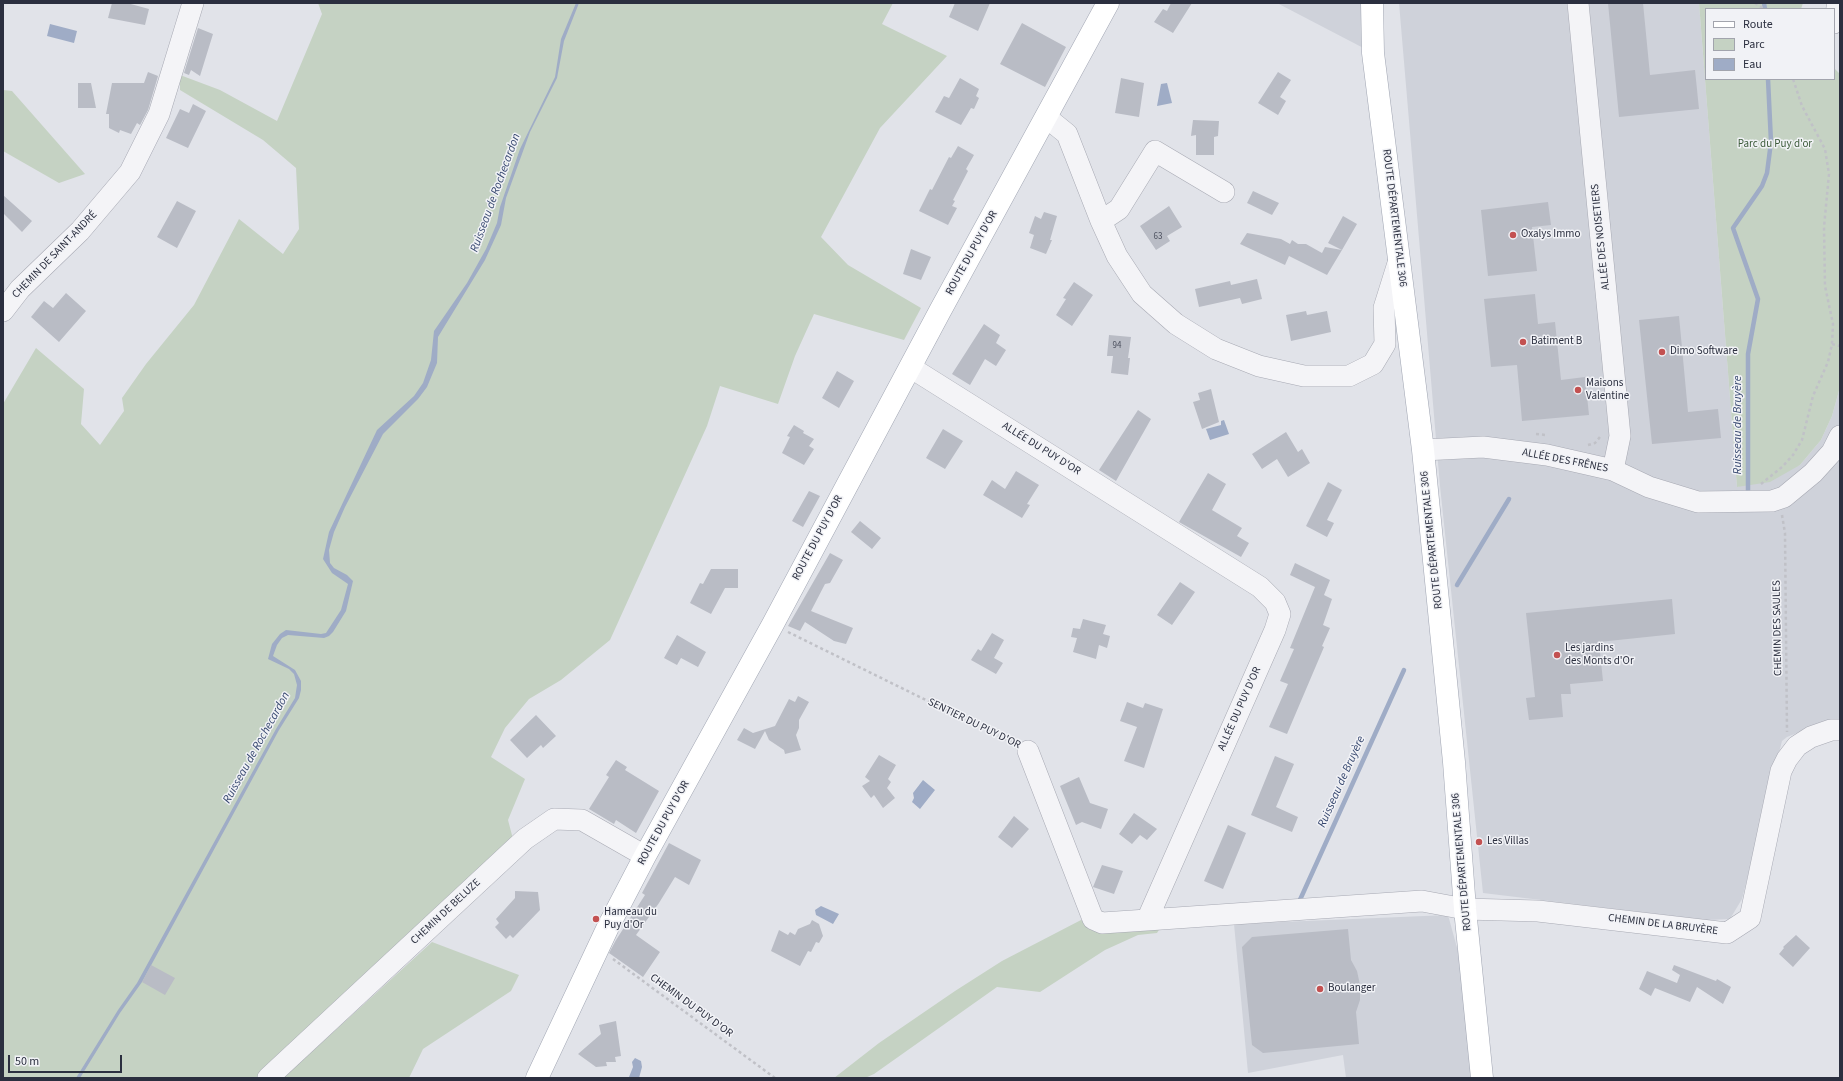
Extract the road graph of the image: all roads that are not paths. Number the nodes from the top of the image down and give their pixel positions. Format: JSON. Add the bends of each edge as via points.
{"nodes":[{"id":1,"x":193,"y":3,"type":"edge"},
{"id":2,"x":1108,"y":3,"type":"edge"},
{"id":3,"x":1372,"y":3,"type":"edge"},
{"id":4,"x":1578,"y":3,"type":"edge"},
{"id":5,"x":1838,"y":3,"type":"edge"},
{"id":6,"x":1835,"y":18,"type":"edge"},
{"id":7,"x":1046,"y":117,"type":"junction"},
{"id":8,"x":1224,"y":192,"type":"dead end"},
{"id":9,"x":1101,"y":221,"type":"junction"},
{"id":10,"x":1399,"y":260,"type":"junction"},
{"id":11,"x":3,"y":311,"type":"edge"},
{"id":12,"x":910,"y":367,"type":"junction"},
{"id":13,"x":1840,"y":436,"type":"edge"},
{"id":14,"x":1423,"y":450,"type":"junction"},
{"id":15,"x":1613,"y":470,"type":"junction"},
{"id":16,"x":1840,"y":730,"type":"edge"},
{"id":17,"x":1028,"y":751,"type":"road end"},
{"id":18,"x":645,"y":856,"type":"junction"},
{"id":19,"x":1465,"y":909,"type":"junction"},
{"id":20,"x":1147,"y":920,"type":"junction"},
{"id":21,"x":268,"y":1078,"type":"edge"},
{"id":22,"x":537,"y":1078,"type":"edge"},
{"id":23,"x":1482,"y":1078,"type":"edge"}],
"edges":[{"from":1,"to":11,"type":"street","name":"CHEMIN DE SAINT-ANDRÉ","via":[[159,114],[130,172],[80,230],[20,289]]},
{"from":2,"to":7,"type":"main road","name":"ROUTE DU PUY D'OR"},
{"from":3,"to":10,"type":"main road","name":"ROUTE DÉPARTEMENTALE 306","via":[[1372,53]]},
{"from":4,"to":15,"type":"street","name":"ALLÉE DES NOISETIERS","via":[[1620,436]]},
{"from":5,"to":6,"type":"street"},
{"from":7,"to":9,"type":"street","via":[[1067,134]]},
{"from":7,"to":12,"type":"main road","name":"ROUTE DU PUY D'OR"},
{"from":8,"to":9,"type":"street","via":[[1155,151],[1119,209]]},
{"from":9,"to":10,"type":"street","via":[[1117,256],[1142,294],[1176,324],[1216,350],[1259,366],[1304,376],[1350,376],[1373,364],[1385,344],[1384,308]]},
{"from":10,"to":14,"type":"main road","name":"ROUTE DÉPARTEMENTALE 306"},
{"from":12,"to":18,"type":"main road","name":"ROUTE DU PUY D'OR"},
{"from":12,"to":20,"type":"street","name":"ALLÉE DU PUY D'OR","via":[[1260,587],[1275,602],[1280,614],[1275,630]]},
{"from":13,"to":15,"type":"street","name":"ALLÉE DES FRÊNES","via":[[1832,452],[1813,473],[1784,497],[1772,501],[1698,502],[1649,488]]},
{"from":14,"to":15,"type":"street","name":"ALLÉE DES FRÊNES","via":[[1483,447],[1547,455]]},
{"from":14,"to":19,"type":"main road","name":"ROUTE DÉPARTEMENTALE 306","via":[[1453,754]]},
{"from":16,"to":19,"type":"street","name":"CHEMIN DE LA BRUYÈRE","via":[[1831,730],[1811,737],[1797,746],[1787,759],[1781,771],[1750,918],[1727,933],[1538,911]]},
{"from":17,"to":20,"type":"street","name":"SENTIER DU PUY D'OR","via":[[1093,919],[1102,923]]},
{"from":18,"to":21,"type":"street","name":"CHEMIN DE BELUZE","via":[[582,820],[554,819],[525,839]]},
{"from":18,"to":22,"type":"main road","name":"ROUTE DU PUY D'OR","via":[[598,948]]},
{"from":19,"to":20,"type":"street","via":[[1422,901]]},
{"from":19,"to":23,"type":"main road","name":"ROUTE DÉPARTEMENTALE 306"}]}
